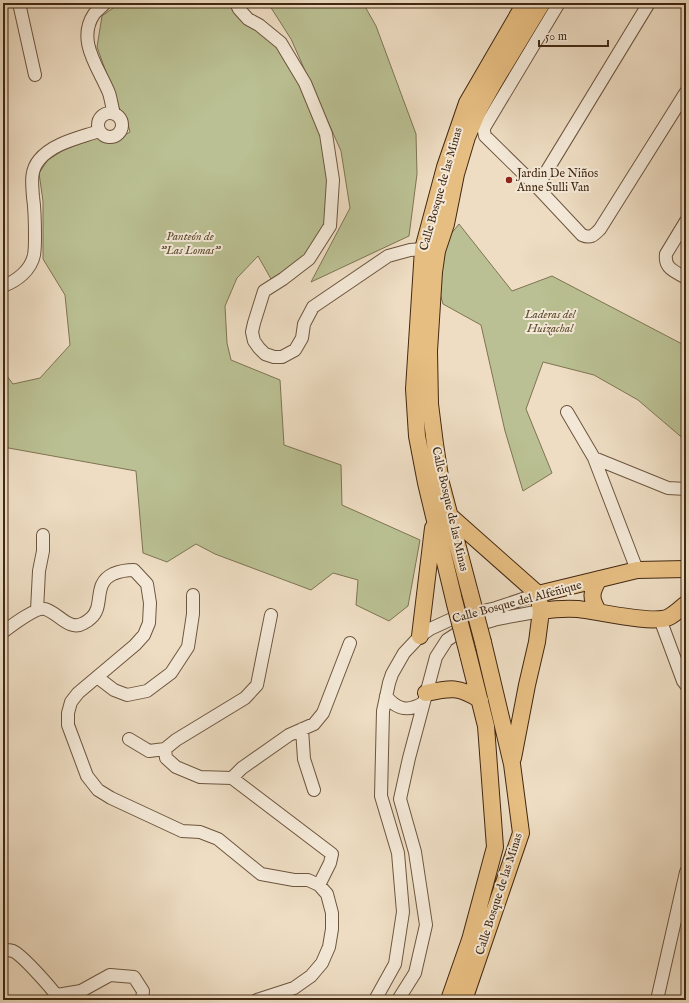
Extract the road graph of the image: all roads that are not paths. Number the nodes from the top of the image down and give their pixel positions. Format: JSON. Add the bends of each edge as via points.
{"nodes":[{"id":1,"x":19,"y":3,"type":"edge"},
{"id":2,"x":106,"y":3,"type":"edge"},
{"id":3,"x":236,"y":3,"type":"edge"},
{"id":4,"x":525,"y":3,"type":"edge"},
{"id":5,"x":542,"y":3,"type":"edge"},
{"id":6,"x":559,"y":3,"type":"edge"},
{"id":7,"x":649,"y":3,"type":"edge"},
{"id":8,"x":35,"y":75,"type":"dead end"},
{"id":9,"x":686,"y":92,"type":"edge"},
{"id":10,"x":114,"y":114,"type":"junction"},
{"id":11,"x":99,"y":130,"type":"junction"},
{"id":12,"x":536,"y":187,"type":"junction"},
{"id":13,"x":686,"y":221,"type":"edge"},
{"id":14,"x":430,"y":250,"type":"junction"},
{"id":15,"x":686,"y":278,"type":"edge"},
{"id":16,"x":3,"y":286,"type":"edge"},
{"id":17,"x":567,"y":412,"type":"dead end"},
{"id":18,"x":594,"y":458,"type":"junction"},
{"id":19,"x":686,"y":489,"type":"edge"},
{"id":20,"x":442,"y":516,"type":"junction"},
{"id":21,"x":43,"y":535,"type":"dead end"},
{"id":22,"x":686,"y":569,"type":"edge"},
{"id":23,"x":636,"y":570,"type":"junction"},
{"id":24,"x":599,"y":579,"type":"junction"},
{"id":25,"x":193,"y":594,"type":"dead end"},
{"id":26,"x":538,"y":594,"type":"junction"},
{"id":27,"x":686,"y":604,"type":"edge"},
{"id":28,"x":37,"y":610,"type":"junction"},
{"id":29,"x":541,"y":611,"type":"junction"},
{"id":30,"x":598,"y":611,"type":"junction"},
{"id":31,"x":271,"y":615,"type":"dead end"},
{"id":32,"x":664,"y":618,"type":"junction"},
{"id":33,"x":3,"y":632,"type":"edge"},
{"id":34,"x":420,"y":636,"type":"junction"},
{"id":35,"x":350,"y":643,"type":"dead end"},
{"id":36,"x":686,"y":671,"type":"edge"},
{"id":37,"x":97,"y":677,"type":"junction"},
{"id":38,"x":686,"y":685,"type":"edge"},
{"id":39,"x":386,"y":696,"type":"junction"},
{"id":40,"x":424,"y":698,"type":"junction"},
{"id":41,"x":480,"y":700,"type":"junction"},
{"id":42,"x":302,"y":729,"type":"junction"},
{"id":43,"x":130,"y":739,"type":"dead end"},
{"id":44,"x":165,"y":754,"type":"junction"},
{"id":45,"x":512,"y":764,"type":"junction"},
{"id":46,"x":232,"y":778,"type":"junction"},
{"id":47,"x":314,"y":790,"type":"dead end"},
{"id":48,"x":686,"y":872,"type":"edge"},
{"id":49,"x":319,"y":885,"type":"junction"},
{"id":50,"x":3,"y":950,"type":"edge"},
{"id":51,"x":58,"y":998,"type":"edge"},
{"id":52,"x":142,"y":1000,"type":"edge"},
{"id":53,"x":258,"y":1000,"type":"edge"},
{"id":54,"x":375,"y":1000,"type":"edge"},
{"id":55,"x":398,"y":1000,"type":"edge"},
{"id":56,"x":449,"y":1000,"type":"edge"},
{"id":57,"x":464,"y":1000,"type":"edge"},
{"id":58,"x":657,"y":1000,"type":"edge"}],
"edges":[{"from":1,"to":8,"type":"street"},
{"from":2,"to":10,"type":"street","via":[[90,23],[87,42],[109,94]]},
{"from":3,"to":14,"type":"street","via":[[248,18],[281,43],[305,83],[326,134],[333,180],[330,226],[309,259],[264,291],[252,332],[259,348],[265,354],[274,356],[282,356],[295,350],[313,307],[388,256],[410,250]]},
{"from":4,"to":14,"type":"main road","name":"Calle Bosque de las Minas","via":[[467,103],[445,167]]},
{"from":5,"to":14,"type":"main road","name":"Calle Bosque de las Minas","via":[[479,109],[456,174],[446,224]]},
{"from":6,"to":12,"type":"street","via":[[484,128],[486,136]]},
{"from":7,"to":12,"type":"street"},
{"from":9,"to":12,"type":"street","via":[[594,235],[588,238],[582,236]]},
{"from":10,"to":11,"type":"street","via":[[105,114],[100,118]]},
{"from":10,"to":11,"type":"street","via":[[121,121],[120,131],[112,137],[107,137]]},
{"from":11,"to":16,"type":"street","via":[[64,143],[46,154],[34,168],[31,176],[35,219],[34,256],[20,277]]},
{"from":13,"to":15,"type":"street","via":[[666,254],[666,264]]},
{"from":14,"to":20,"type":"main road","name":"Calle Bosque de las Minas","via":[[434,272],[429,351],[430,404],[441,483]]},
{"from":17,"to":18,"type":"street"},
{"from":18,"to":19,"type":"street","via":[[668,488]]},
{"from":18,"to":23,"type":"street"},
{"from":20,"to":26,"type":"main road"},
{"from":20,"to":34,"type":"main road"},
{"from":20,"to":41,"type":"main road","name":"Calle Bosque de las Minas","bridge":true,"via":[[455,604]]},
{"from":20,"to":45,"type":"main road","name":"Calle Bosque de las Minas","bridge":true,"via":[[470,593]]},
{"from":21,"to":28,"type":"street"},
{"from":22,"to":23,"type":"main road","name":"Calle Bosque del Alfeñique"},
{"from":23,"to":24,"type":"main road","name":"Calle Bosque del Alfeñique"},
{"from":24,"to":26,"type":"main road","name":"Calle Bosque del Alfeñique"},
{"from":24,"to":30,"type":"main road","via":[[592,594],[593,603]]},
{"from":25,"to":37,"type":"street","via":[[188,647],[171,673],[147,691],[127,695],[114,690]]},
{"from":26,"to":29,"type":"main road"},
{"from":26,"to":34,"type":"street","name":"Calle Bosque del Alfeñique","via":[[454,618]]},
{"from":27,"to":32,"type":"main road"},
{"from":28,"to":33,"type":"street"},
{"from":28,"to":37,"type":"street","via":[[45,609],[72,625],[81,624],[92,618],[97,610],[100,590],[106,578],[128,570],[134,570],[142,577],[147,584],[150,603],[149,623],[144,635]]},
{"from":29,"to":30,"type":"main road","name":"Calle Bosque del Alfeñique","via":[[562,608]]},
{"from":29,"to":40,"type":"street","name":"Calle Bosque del Alfeñique","via":[[497,619],[464,629],[447,640],[436,657]]},
{"from":29,"to":45,"type":"main road"},
{"from":30,"to":32,"type":"main road","name":"Calle Bosque del Alfeñique","via":[[625,617]]},
{"from":31,"to":44,"type":"street","via":[[257,685],[245,698],[176,740]]},
{"from":32,"to":36,"type":"street"},
{"from":32,"to":38,"type":"street"},
{"from":34,"to":39,"type":"street","name":"Calle Bosque del Alfeñique","via":[[398,662]]},
{"from":35,"to":42,"type":"street","via":[[324,713],[314,724]]},
{"from":37,"to":49,"type":"street","via":[[71,702],[68,725],[87,776],[98,790],[182,832],[200,832],[218,839],[261,874],[308,880]]},
{"from":39,"to":40,"type":"street","via":[[391,703],[407,709],[416,707]]},
{"from":39,"to":54,"type":"street","name":"Calle Bosque del Alfeñique","via":[[383,711],[381,796],[398,853],[403,912],[395,964]]},
{"from":40,"to":41,"type":"main road","via":[[448,688],[470,694]]},
{"from":40,"to":55,"type":"street","name":"Calle Bosque del Alfeñique","via":[[400,799],[415,852],[426,925],[415,973]]},
{"from":41,"to":56,"type":"main road","name":"Calle Bosque de las Minas","via":[[486,726],[495,847],[470,940]]},
{"from":42,"to":46,"type":"street","via":[[289,735]]},
{"from":42,"to":47,"type":"street","via":[[304,759]]},
{"from":43,"to":44,"type":"street","via":[[149,751]]},
{"from":44,"to":46,"type":"street","via":[[176,767],[200,777]]},
{"from":45,"to":57,"type":"main road","name":"Calle Bosque de las Minas","via":[[521,833]]},
{"from":46,"to":49,"type":"street","via":[[332,854]]},
{"from":48,"to":58,"type":"street"},
{"from":49,"to":53,"type":"street","via":[[327,894],[332,913],[329,947],[322,963],[311,976],[294,988]]},
{"from":50,"to":51,"type":"street","via":[[14,952],[38,974]]},
{"from":51,"to":52,"type":"street","via":[[81,991],[110,975],[134,977],[143,991]]}]}
